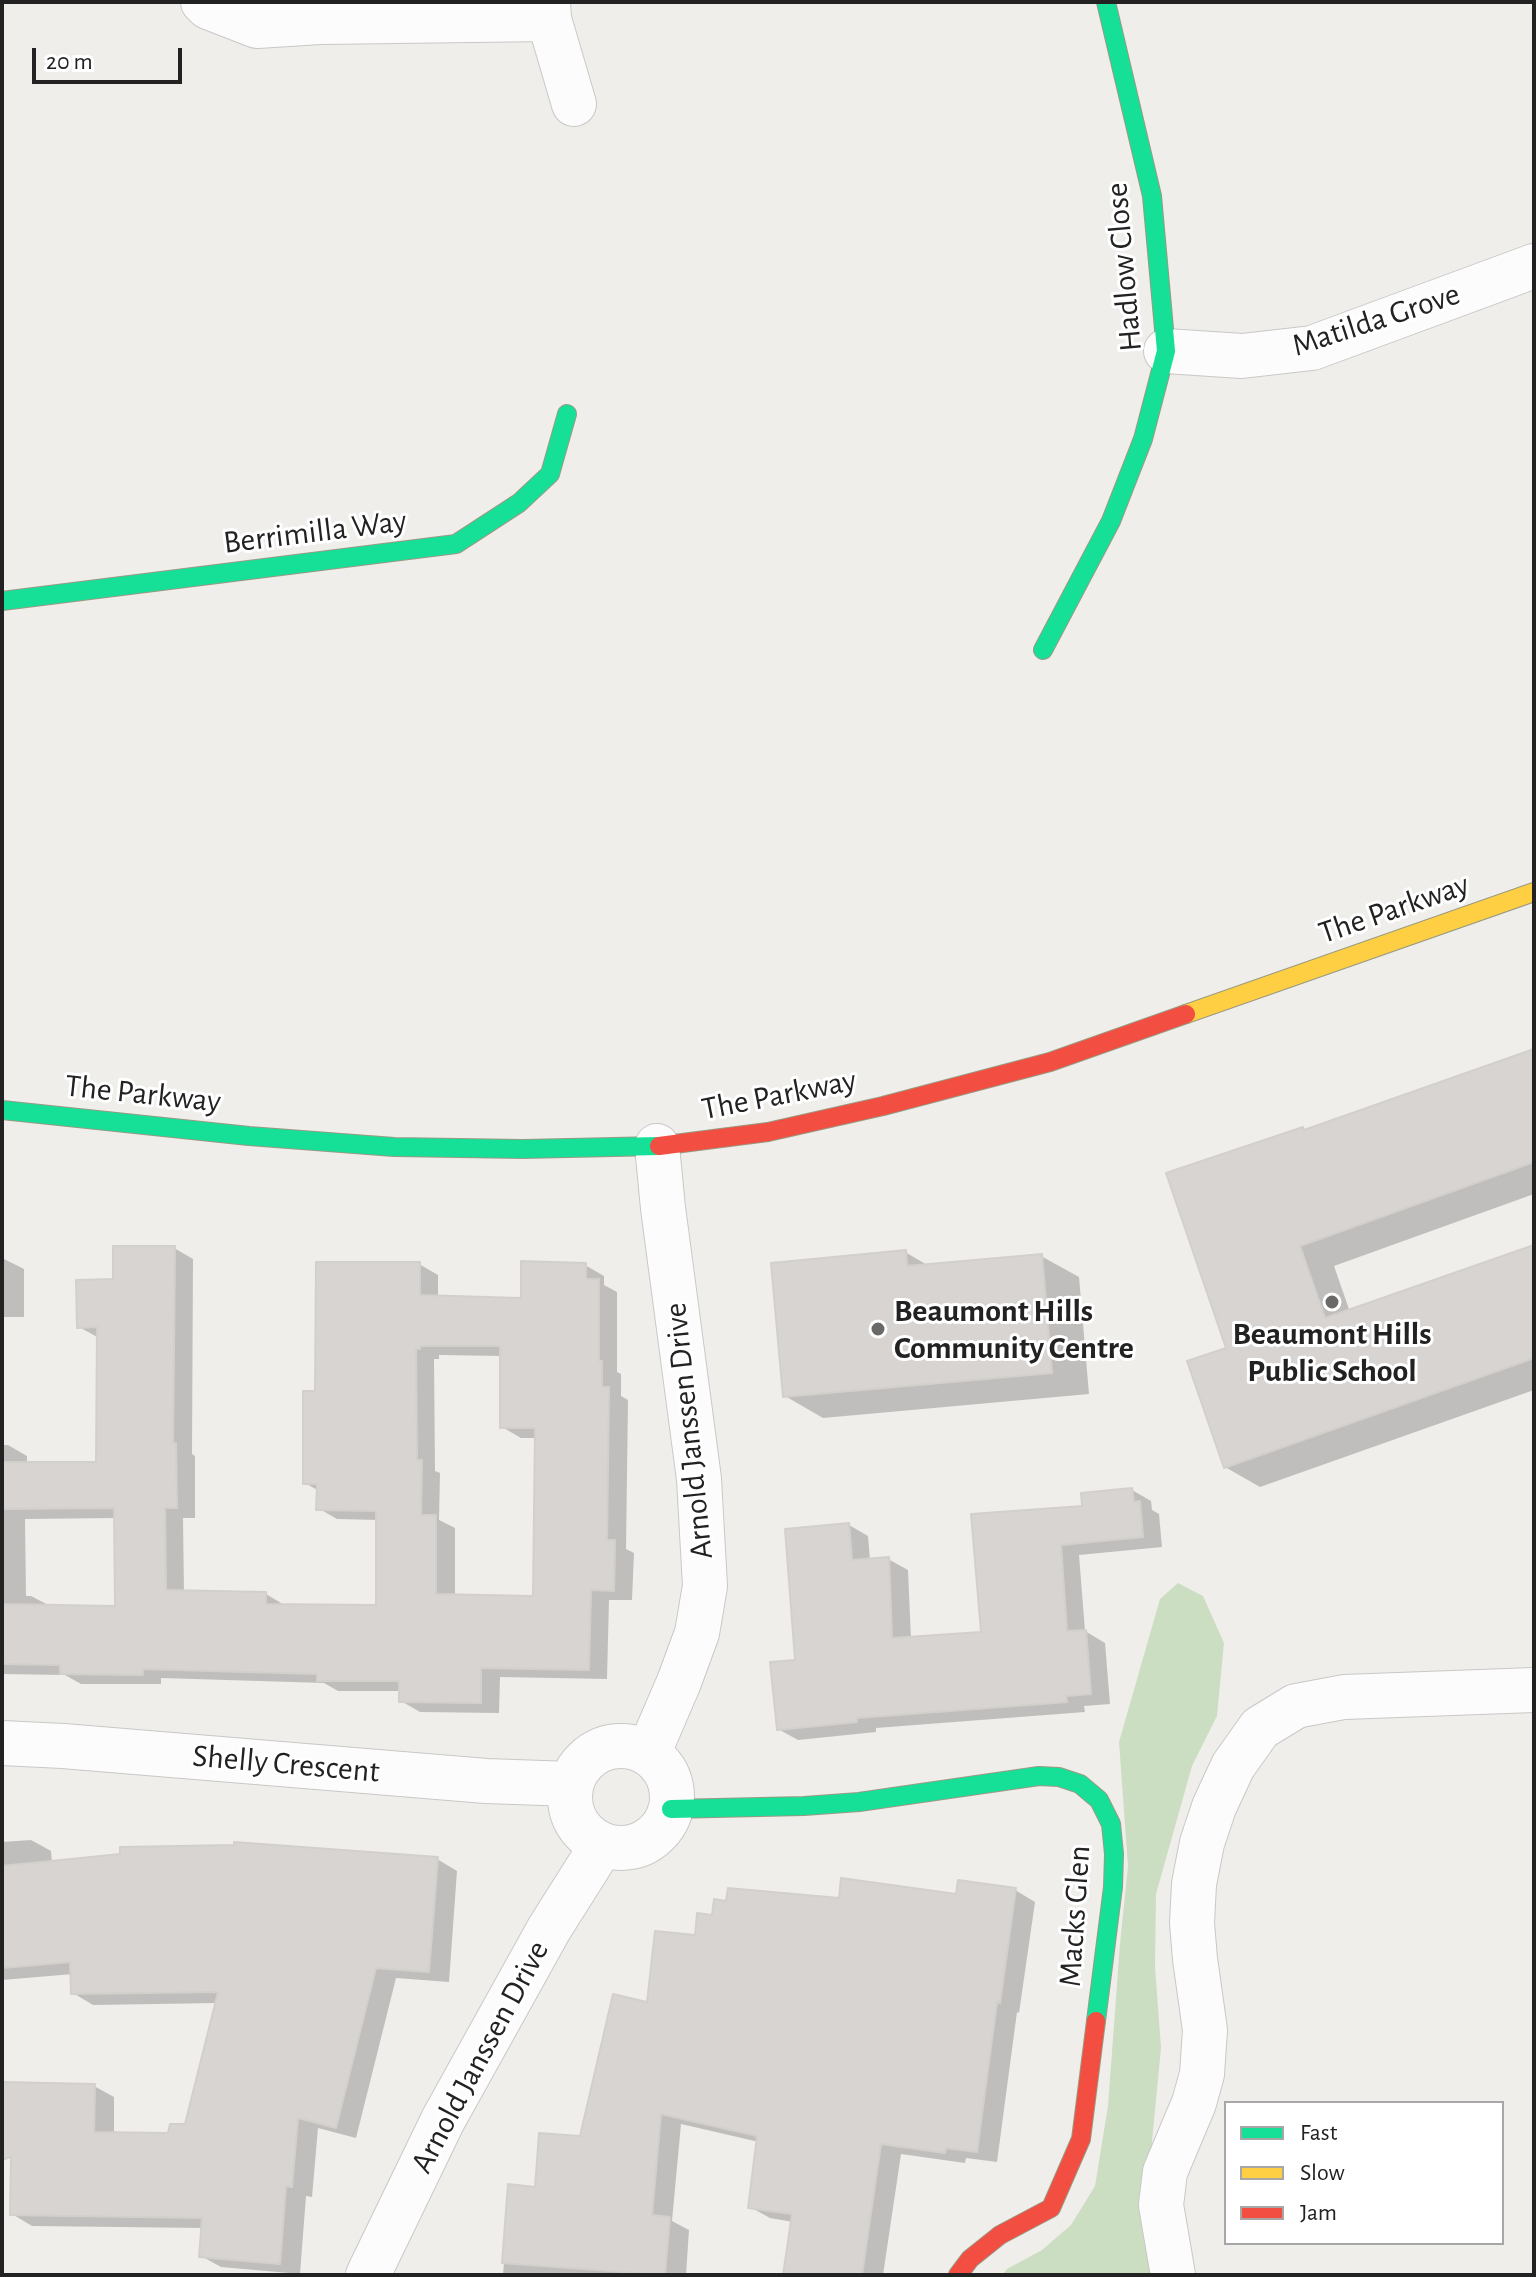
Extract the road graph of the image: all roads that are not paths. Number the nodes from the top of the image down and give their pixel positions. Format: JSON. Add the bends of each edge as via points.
{"nodes":[{"id":1,"x":203,"y":2,"type":"edge"},
{"id":2,"x":1106,"y":2,"type":"edge"},
{"id":3,"x":549,"y":10,"type":"edge"},
{"id":4,"x":574,"y":104,"type":"dead end"},
{"id":5,"x":1534,"y":266,"type":"edge"},
{"id":6,"x":1166,"y":351,"type":"junction"},
{"id":7,"x":567,"y":414,"type":"dead end"},
{"id":8,"x":2,"y":601,"type":"edge"},
{"id":9,"x":1043,"y":650,"type":"dead end"},
{"id":10,"x":1534,"y":892,"type":"edge"},
{"id":11,"x":2,"y":1110,"type":"edge"},
{"id":12,"x":657,"y":1146,"type":"junction"},
{"id":13,"x":1534,"y":1690,"type":"edge"},
{"id":14,"x":2,"y":1743,"type":"edge"},
{"id":15,"x":648,"y":1754,"type":"junction"},
{"id":16,"x":571,"y":1784,"type":"junction"},
{"id":17,"x":671,"y":1809,"type":"junction"},
{"id":18,"x":602,"y":1845,"type":"junction"},
{"id":19,"x":368,"y":2275,"type":"edge"},
{"id":20,"x":958,"y":2275,"type":"edge"},
{"id":21,"x":1173,"y":2275,"type":"edge"}],
"edges":[{"from":1,"to":3,"type":"street","via":[[257,26]]},
{"from":2,"to":6,"type":"street","name":"Hadlow Close","via":[[1152,196]]},
{"from":3,"to":4,"type":"street"},
{"from":5,"to":6,"type":"street","name":"Matilda Grove","via":[[1312,348],[1242,356]]},
{"from":6,"to":9,"type":"street","name":"Hadlow Close","via":[[1143,439],[1111,521]]},
{"from":7,"to":8,"type":"street","name":"Berrimilla Way","via":[[550,474],[519,503],[456,544]]},
{"from":10,"to":12,"type":"street","name":"The Parkway","via":[[1050,1062],[768,1132]]},
{"from":11,"to":12,"type":"street","name":"The Parkway","via":[[394,1147]]},
{"from":12,"to":15,"type":"street","name":"Arnold Janssen Drive","via":[[699,1479],[705,1586],[697,1633]]},
{"from":13,"to":21,"type":"street","via":[[1344,1697],[1296,1706],[1260,1728],[1233,1766],[1202,1843],[1194,1884],[1193,1935],[1205,2030],[1194,2103],[1165,2172],[1161,2205]]},
{"from":14,"to":16,"type":"street","name":"Shelly Crescent"},
{"from":15,"to":16,"type":"street","via":[[632,1747],[602,1750],[577,1770]]},
{"from":15,"to":17,"type":"street","via":[[669,1780]]},
{"from":16,"to":18,"type":"street","via":[[572,1814],[579,1827]]},
{"from":17,"to":18,"type":"street","via":[[662,1827],[635,1847]]},
{"from":17,"to":20,"type":"street","name":"Macks Glen","via":[[859,1802],[1039,1776],[1080,1784],[1099,1800],[1111,1824],[1113,1887],[1081,2139],[1051,2208],[1000,2235]]},
{"from":18,"to":19,"type":"street","name":"Arnold Janssen Drive","via":[[443,2120]]}]}
